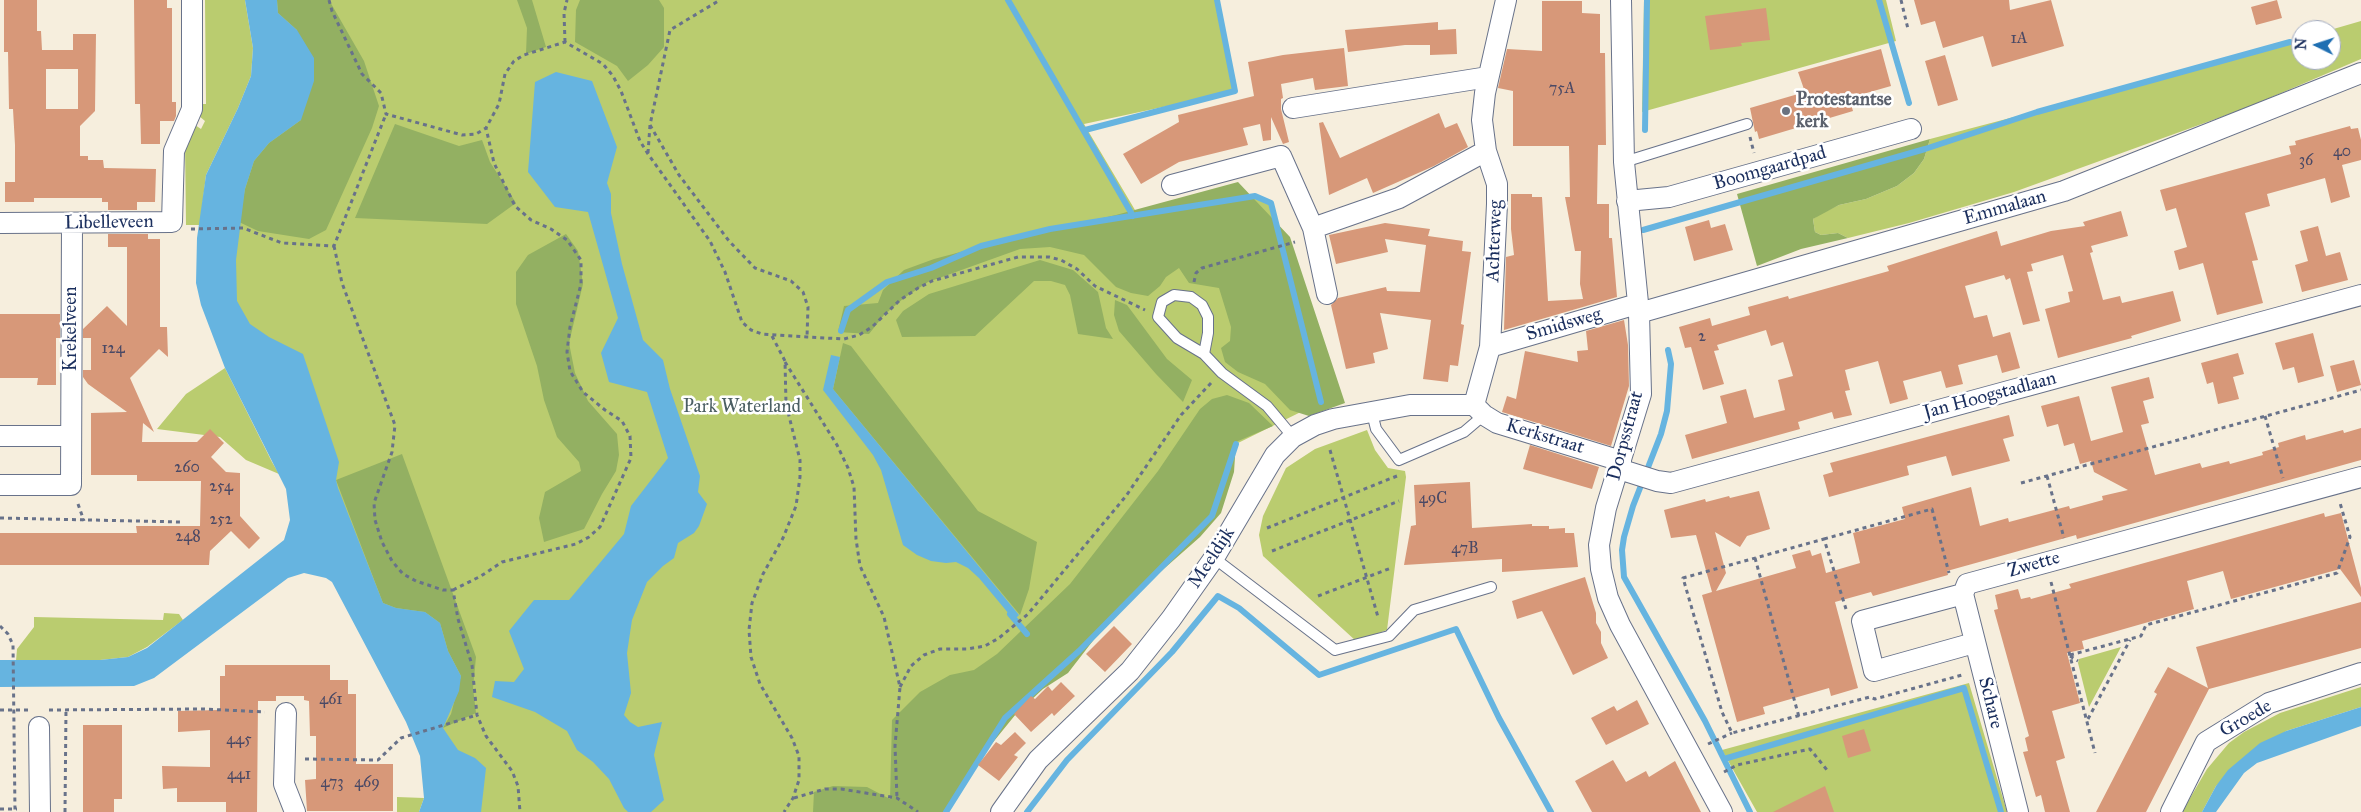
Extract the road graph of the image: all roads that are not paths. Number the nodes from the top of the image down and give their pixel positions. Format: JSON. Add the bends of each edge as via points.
{"nodes":[{"id":1,"x":192,"y":0,"type":"edge"},
{"id":2,"x":1506,"y":0,"type":"edge"},
{"id":3,"x":1621,"y":0,"type":"edge"},
{"id":4,"x":2361,"y":73,"type":"edge"},
{"id":5,"x":1488,"y":77,"type":"junction"},
{"id":6,"x":1293,"y":108,"type":"dead end"},
{"id":7,"x":1747,"y":124,"type":"road end"},
{"id":8,"x":1911,"y":129,"type":"dead end"},
{"id":9,"x":1486,"y":151,"type":"junction"},
{"id":10,"x":1624,"y":162,"type":"junction"},
{"id":11,"x":1172,"y":185,"type":"dead end"},
{"id":12,"x":1627,"y":201,"type":"junction"},
{"id":13,"x":0,"y":223,"type":"edge"},
{"id":14,"x":72,"y":223,"type":"junction"},
{"id":15,"x":1312,"y":228,"type":"junction"},
{"id":16,"x":1327,"y":294,"type":"dead end"},
{"id":17,"x":2361,"y":295,"type":"edge"},
{"id":18,"x":1638,"y":309,"type":"junction"},
{"id":19,"x":1490,"y":347,"type":"junction"},
{"id":20,"x":1204,"y":354,"type":"junction"},
{"id":21,"x":1479,"y":410,"type":"junction"},
{"id":22,"x":1372,"y":413,"type":"junction"},
{"id":23,"x":0,"y":436,"type":"edge"},
{"id":24,"x":70,"y":436,"type":"junction"},
{"id":25,"x":1293,"y":437,"type":"junction"},
{"id":26,"x":1625,"y":468,"type":"junction"},
{"id":27,"x":2361,"y":477,"type":"edge"},
{"id":28,"x":0,"y":485,"type":"edge"},
{"id":29,"x":1214,"y":558,"type":"junction"},
{"id":30,"x":1491,"y":587,"type":"dead end"},
{"id":31,"x":1964,"y":591,"type":"junction"},
{"id":32,"x":1974,"y":643,"type":"junction"},
{"id":33,"x":2361,"y":673,"type":"edge"},
{"id":34,"x":286,"y":713,"type":"road end"},
{"id":35,"x":37,"y":715,"type":"road end"},
{"id":36,"x":40,"y":812,"type":"edge"},
{"id":37,"x":295,"y":812,"type":"edge"},
{"id":38,"x":1001,"y":812,"type":"edge"},
{"id":39,"x":1722,"y":812,"type":"edge"},
{"id":40,"x":2018,"y":812,"type":"edge"},
{"id":41,"x":2171,"y":812,"type":"edge"}],
"edges":[{"from":1,"to":14,"type":"street","name":"Libelleveen","via":[[192,109],[174,151],[172,222]]},
{"from":2,"to":5,"type":"street","name":"Achterweg"},
{"from":3,"to":10,"type":"street","name":"Dorpsstraat"},
{"from":4,"to":18,"type":"street","name":"Emmalaan","via":[[2064,191]]},
{"from":5,"to":6,"type":"street"},
{"from":5,"to":9,"type":"street","name":"Achterweg","via":[[1482,120]]},
{"from":7,"to":10,"type":"lane"},
{"from":8,"to":12,"type":"street","name":"Boomgaardpad","via":[[1669,198]]},
{"from":9,"to":15,"type":"street","via":[[1399,198]]},
{"from":9,"to":19,"type":"street","name":"Achterweg","via":[[1496,184],[1497,204]]},
{"from":10,"to":12,"type":"street","name":"Dorpsstraat"},
{"from":11,"to":15,"type":"street","via":[[1281,156]]},
{"from":12,"to":18,"type":"street","name":"Dorpsstraat"},
{"from":13,"to":14,"type":"street","name":"Libelleveen"},
{"from":14,"to":24,"type":"street","name":"Krekelveen"},
{"from":15,"to":16,"type":"street"},
{"from":17,"to":26,"type":"street","name":"Jan Hoogstadlaan","via":[[1671,483],[1657,482]]},
{"from":18,"to":19,"type":"street","name":"Smidsweg"},
{"from":18,"to":26,"type":"street","name":"Dorpsstraat","via":[[1641,394]]},
{"from":19,"to":21,"type":"street","name":"Achterweg"},
{"from":20,"to":20,"type":"lane","via":[[1177,338],[1158,317],[1162,302],[1174,295],[1192,297],[1202,305],[1208,317]]},
{"from":20,"to":25,"type":"lane","via":[[1222,373],[1267,406]]},
{"from":21,"to":22,"type":"street","name":"Meeldijk","via":[[1410,405]]},
{"from":21,"to":22,"type":"lane","via":[[1464,432],[1399,460],[1376,429]]},
{"from":21,"to":26,"type":"street","name":"Kerkstraat","via":[[1498,422]]},
{"from":22,"to":25,"type":"street","name":"Meeldijk","via":[[1315,425]]},
{"from":23,"to":24,"type":"street"},
{"from":24,"to":28,"type":"street","name":"Krekelveen","via":[[71,485]]},
{"from":25,"to":29,"type":"street","name":"Meeldijk","via":[[1275,456]]},
{"from":26,"to":39,"type":"street","name":"Dorpsstraat","via":[[1606,508],[1599,545],[1608,598]]},
{"from":27,"to":31,"type":"street","name":"Zwette","via":[[1967,584]]},
{"from":29,"to":30,"type":"lane","via":[[1336,650],[1389,636],[1414,610]]},
{"from":29,"to":38,"type":"street","name":"Meeldijk","via":[[1130,671],[1038,760]]},
{"from":31,"to":32,"type":"street","name":"Schare"},
{"from":31,"to":32,"type":"street","name":"Zwette","via":[[1862,621],[1874,671]]},
{"from":32,"to":40,"type":"street","name":"Schare"},
{"from":33,"to":41,"type":"street","name":"Groede","via":[[2269,703],[2206,742]]},
{"from":34,"to":37,"type":"street","via":[[284,784]]},
{"from":35,"to":36,"type":"street"}]}
